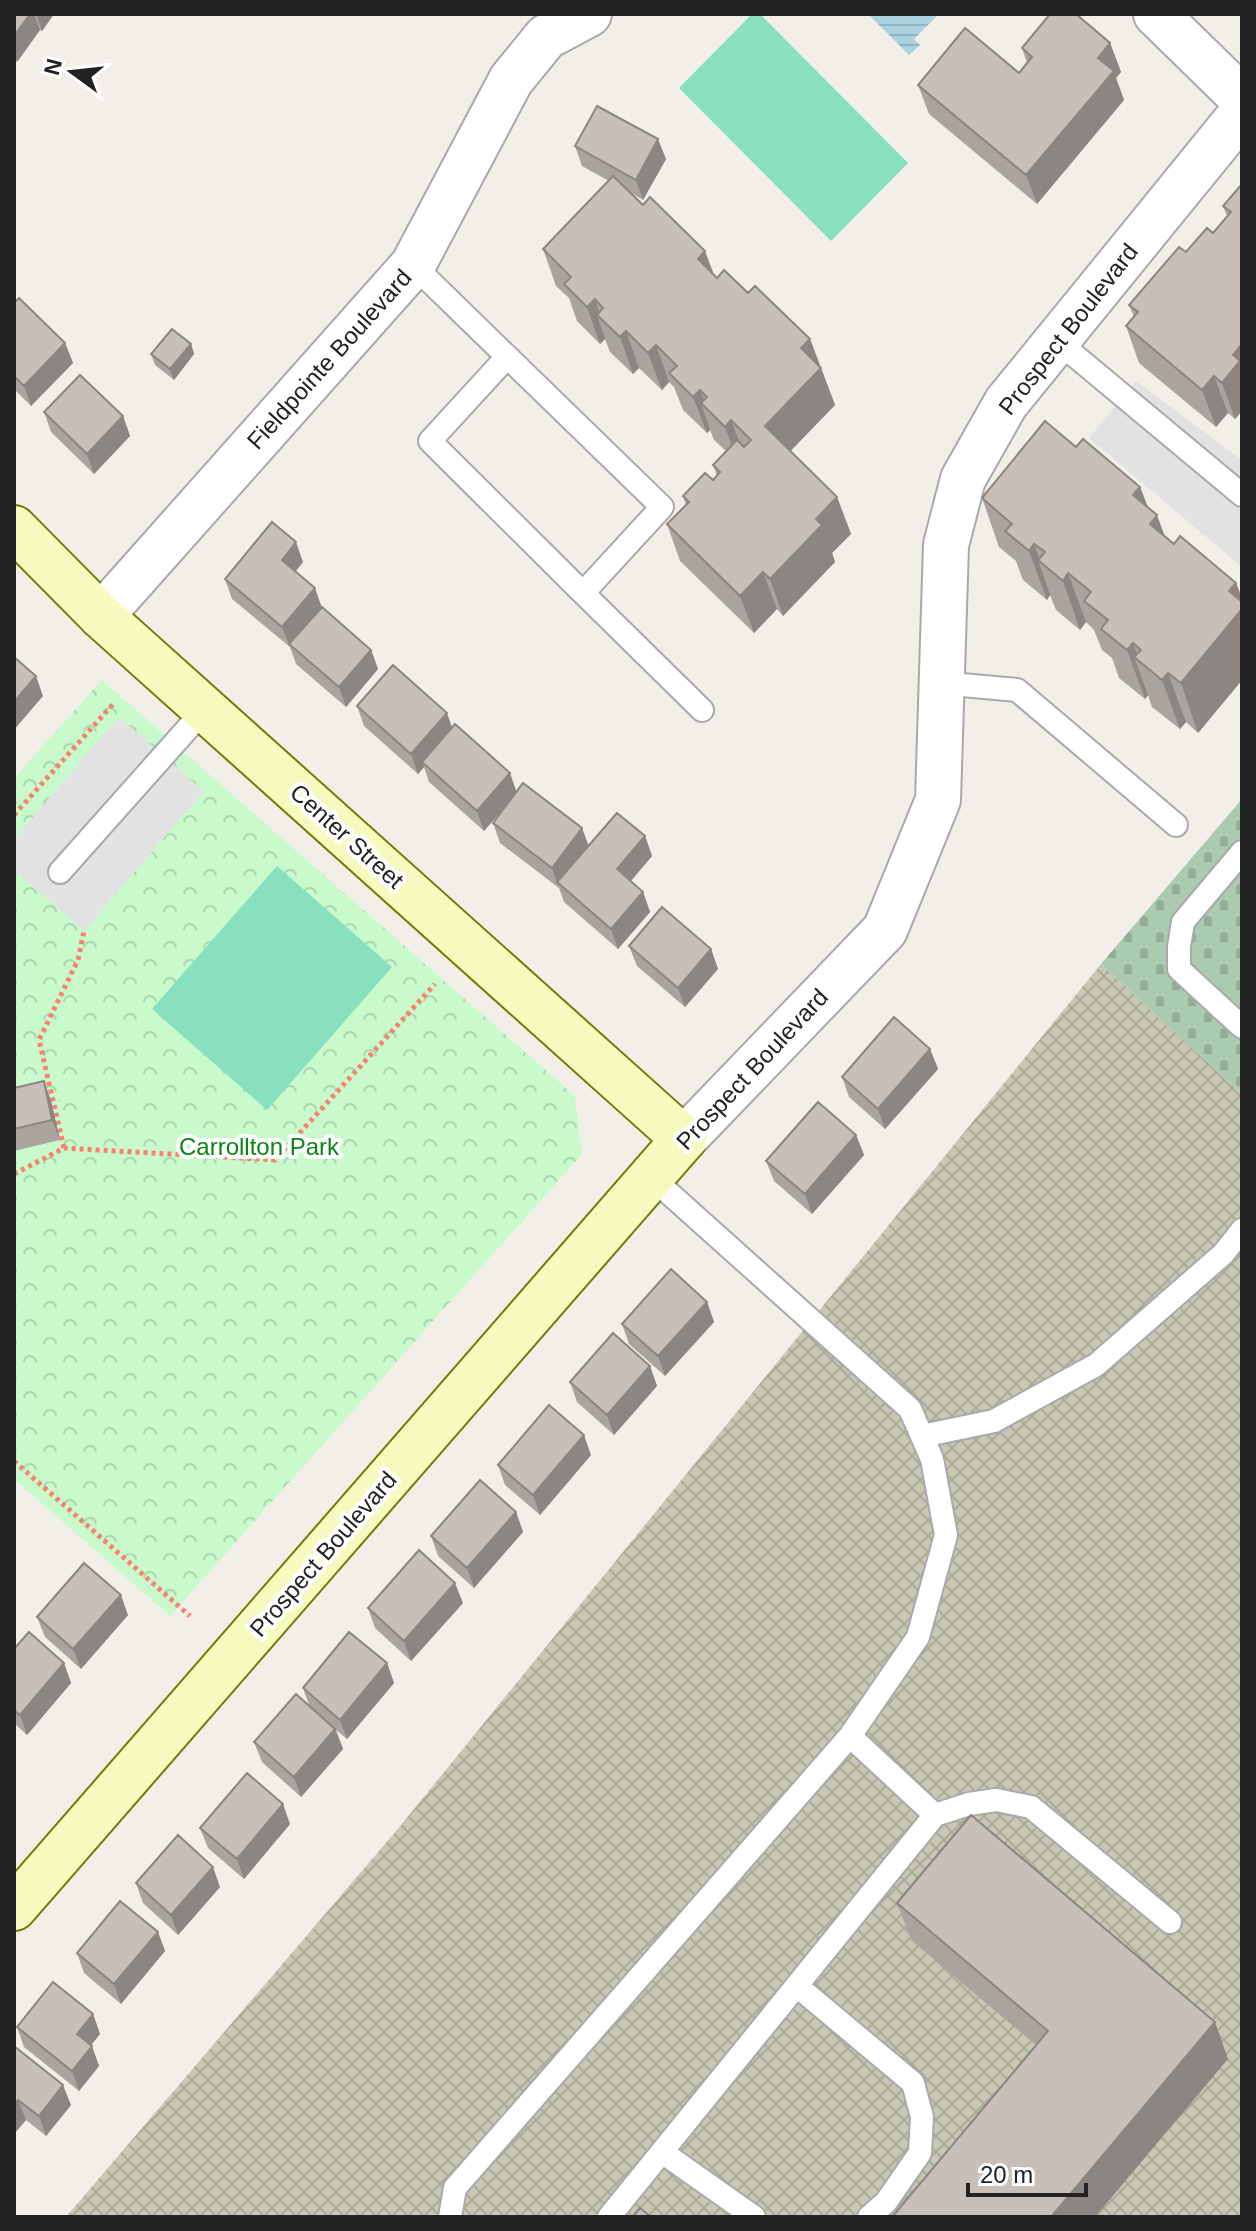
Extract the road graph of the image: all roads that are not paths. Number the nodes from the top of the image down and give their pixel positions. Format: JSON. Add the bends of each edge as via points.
{"nodes":[{"id":1,"x":589,"y":14,"type":"edge"},
{"id":2,"x":1156,"y":14,"type":"edge"},
{"id":3,"x":1242,"y":98,"type":"edge"},
{"id":4,"x":1242,"y":113,"type":"edge"},
{"id":5,"x":413,"y":265,"type":"junction"},
{"id":6,"x":1056,"y":340,"type":"junction"},
{"id":7,"x":507,"y":357,"type":"junction"},
{"id":8,"x":1242,"y":495,"type":"edge"},
{"id":9,"x":14,"y":528,"type":"edge"},
{"id":10,"x":583,"y":593,"type":"junction"},
{"id":11,"x":101,"y":616,"type":"junction"},
{"id":12,"x":940,"y":683,"type":"junction"},
{"id":13,"x":205,"y":709,"type":"junction"},
{"id":14,"x":702,"y":710,"type":"dead end"},
{"id":15,"x":1176,"y":825,"type":"dead end"},
{"id":16,"x":1242,"y":852,"type":"edge"},
{"id":17,"x":60,"y":872,"type":"dead end"},
{"id":18,"x":1242,"y":1027,"type":"edge"},
{"id":19,"x":684,"y":1139,"type":"junction"},
{"id":20,"x":651,"y":1177,"type":"junction"},
{"id":21,"x":1242,"y":1230,"type":"edge"},
{"id":22,"x":922,"y":1436,"type":"junction"},
{"id":23,"x":850,"y":1736,"type":"junction"},
{"id":24,"x":935,"y":1815,"type":"junction"},
{"id":25,"x":14,"y":1908,"type":"edge"},
{"id":26,"x":1170,"y":1922,"type":"dead end"},
{"id":27,"x":797,"y":1986,"type":"junction"},
{"id":28,"x":662,"y":2152,"type":"junction"},
{"id":29,"x":450,"y":2217,"type":"edge"},
{"id":30,"x":609,"y":2217,"type":"edge"},
{"id":31,"x":754,"y":2217,"type":"edge"},
{"id":32,"x":869,"y":2217,"type":"edge"}],
"edges":[{"from":1,"to":5,"type":"street","name":"Fieldpointe Boulevard","via":[[546,37],[511,80]]},
{"from":2,"to":3,"type":"street"},
{"from":4,"to":6,"type":"street","name":"Prospect Boulevard"},
{"from":5,"to":7,"type":"lane"},
{"from":5,"to":11,"type":"street","name":"Fieldpointe Boulevard"},
{"from":6,"to":8,"type":"lane"},
{"from":6,"to":12,"type":"street","name":"Prospect Boulevard","via":[[1006,403],[963,479],[946,545]]},
{"from":7,"to":10,"type":"lane","via":[[430,441]]},
{"from":7,"to":10,"type":"lane","via":[[662,507]]},
{"from":9,"to":11,"type":"street","name":"Center Street"},
{"from":10,"to":14,"type":"lane"},
{"from":11,"to":13,"type":"street","name":"Center Street"},
{"from":12,"to":15,"type":"lane","via":[[1017,690]]},
{"from":12,"to":19,"type":"street","name":"Prospect Boulevard","via":[[938,800],[885,930]]},
{"from":13,"to":17,"type":"lane"},
{"from":13,"to":19,"type":"street","name":"Center Street"},
{"from":16,"to":18,"type":"lane","via":[[1183,922],[1179,947],[1179,969]]},
{"from":19,"to":20,"type":"street","name":"Prospect Boulevard"},
{"from":20,"to":22,"type":"lane","via":[[910,1409]]},
{"from":20,"to":25,"type":"street","name":"Prospect Boulevard"},
{"from":21,"to":22,"type":"lane","via":[[1223,1254],[1096,1365],[994,1421]]},
{"from":22,"to":23,"type":"lane","via":[[932,1459],[946,1535],[918,1637]]},
{"from":23,"to":24,"type":"lane"},
{"from":23,"to":29,"type":"lane","via":[[455,2188]]},
{"from":24,"to":26,"type":"lane","via":[[996,1800],[1031,1807]]},
{"from":24,"to":27,"type":"lane"},
{"from":27,"to":28,"type":"lane"},
{"from":27,"to":32,"type":"lane","via":[[913,2083],[922,2117],[920,2153]]},
{"from":28,"to":30,"type":"lane"},
{"from":28,"to":31,"type":"lane"}]}
